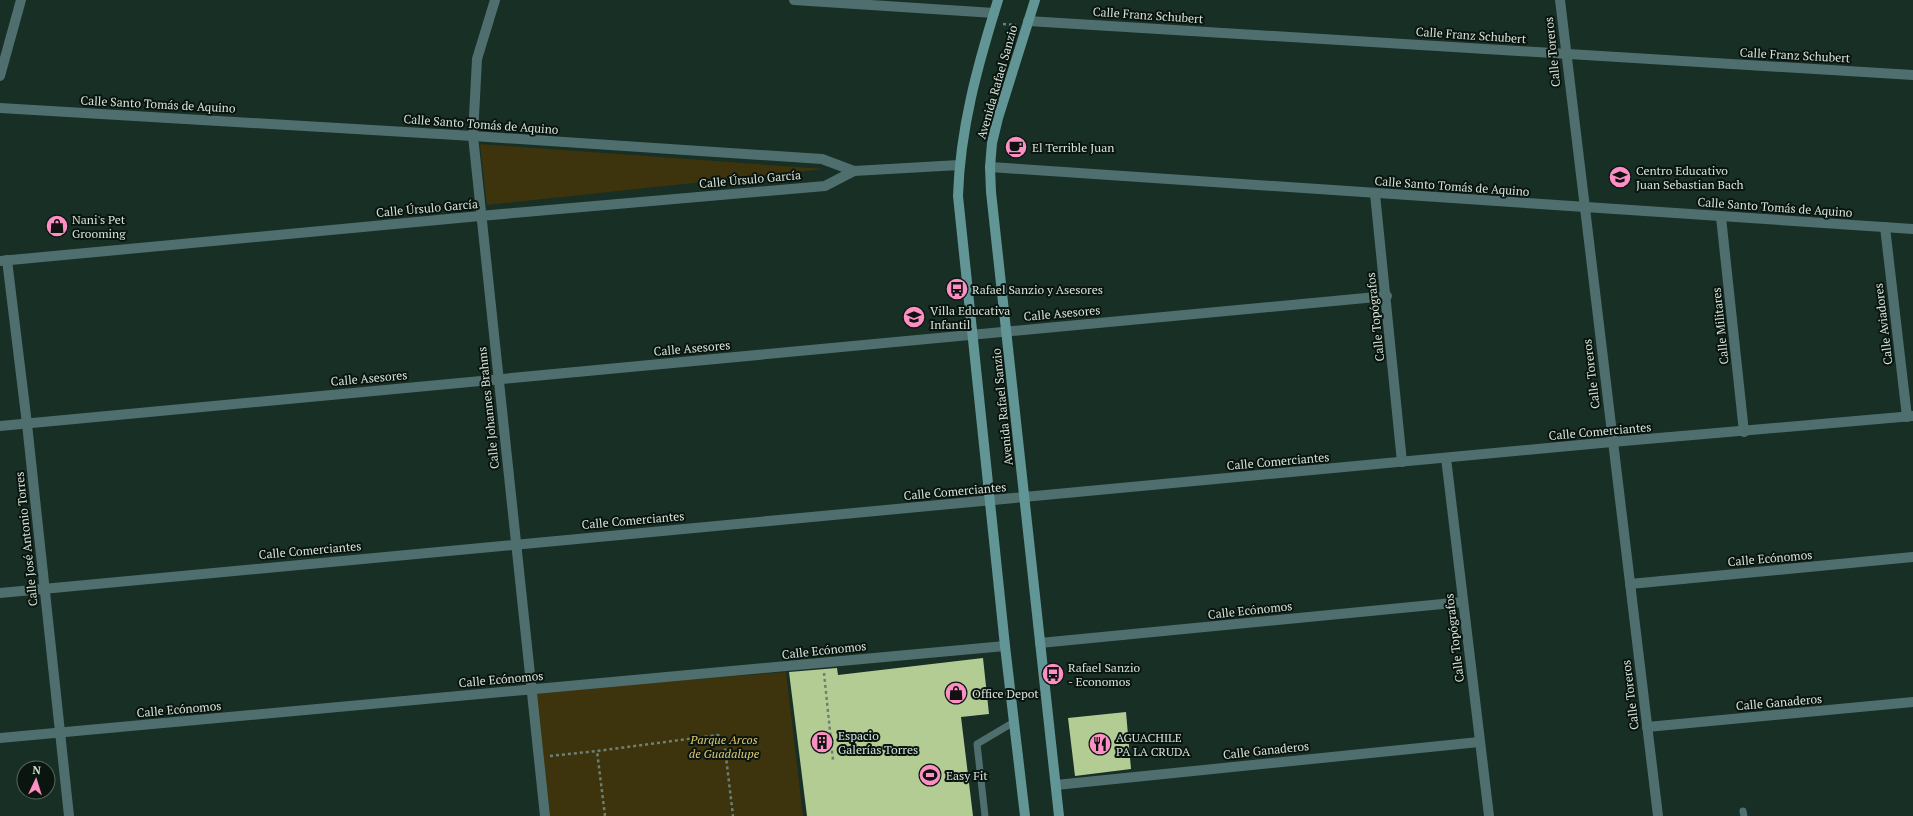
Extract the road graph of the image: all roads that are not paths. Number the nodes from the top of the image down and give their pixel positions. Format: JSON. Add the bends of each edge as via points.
{"nodes":[{"id":1,"x":21,"y":0,"type":"edge"},
{"id":2,"x":495,"y":0,"type":"edge"},
{"id":3,"x":794,"y":0,"type":"edge"},
{"id":4,"x":998,"y":0,"type":"edge"},
{"id":5,"x":1035,"y":0,"type":"edge"},
{"id":6,"x":1560,"y":0,"type":"edge"},
{"id":7,"x":993,"y":18,"type":"junction"},
{"id":8,"x":1027,"y":24,"type":"junction"},
{"id":9,"x":1565,"y":54,"type":"junction"},
{"id":10,"x":1913,"y":75,"type":"edge"},
{"id":11,"x":0,"y":76,"type":"edge"},
{"id":12,"x":0,"y":108,"type":"edge"},
{"id":13,"x":473,"y":136,"type":"junction"},
{"id":14,"x":959,"y":165,"type":"junction"},
{"id":15,"x":990,"y":167,"type":"junction"},
{"id":16,"x":854,"y":171,"type":"junction"},
{"id":17,"x":1375,"y":194,"type":"junction"},
{"id":18,"x":1584,"y":208,"type":"junction"},
{"id":19,"x":480,"y":216,"type":"junction"},
{"id":20,"x":1721,"y":217,"type":"junction"},
{"id":21,"x":1885,"y":227,"type":"junction"},
{"id":22,"x":1913,"y":229,"type":"edge"},
{"id":23,"x":3,"y":260,"type":"edge"},
{"id":24,"x":1386,"y":296,"type":"junction"},
{"id":25,"x":1007,"y":332,"type":"junction"},
{"id":26,"x":973,"y":335,"type":"junction"},
{"id":27,"x":498,"y":379,"type":"junction"},
{"id":28,"x":1910,"y":417,"type":"edge"},
{"id":29,"x":27,"y":424,"type":"junction"},
{"id":30,"x":0,"y":426,"type":"edge"},
{"id":31,"x":1744,"y":432,"type":"junction"},
{"id":32,"x":1612,"y":442,"type":"junction"},
{"id":33,"x":1446,"y":458,"type":"junction"},
{"id":34,"x":1402,"y":462,"type":"junction"},
{"id":35,"x":1024,"y":498,"type":"junction"},
{"id":36,"x":991,"y":501,"type":"junction"},
{"id":37,"x":516,"y":544,"type":"junction"},
{"id":38,"x":1913,"y":557,"type":"edge"},
{"id":39,"x":1630,"y":584,"type":"junction"},
{"id":40,"x":44,"y":588,"type":"junction"},
{"id":41,"x":0,"y":593,"type":"edge"},
{"id":42,"x":1463,"y":602,"type":"junction"},
{"id":43,"x":1040,"y":644,"type":"junction"},
{"id":44,"x":1005,"y":646,"type":"junction"},
{"id":45,"x":531,"y":689,"type":"junction"},
{"id":46,"x":1913,"y":702,"type":"edge"},
{"id":47,"x":1014,"y":722,"type":"junction"},
{"id":48,"x":1647,"y":727,"type":"junction"},
{"id":49,"x":60,"y":732,"type":"junction"},
{"id":50,"x":0,"y":738,"type":"edge"},
{"id":51,"x":1479,"y":742,"type":"junction"},
{"id":52,"x":1056,"y":785,"type":"junction"},
{"id":53,"x":69,"y":816,"type":"edge"},
{"id":54,"x":545,"y":816,"type":"edge"},
{"id":55,"x":985,"y":816,"type":"edge"},
{"id":56,"x":1025,"y":816,"type":"edge"},
{"id":57,"x":1059,"y":816,"type":"edge"},
{"id":58,"x":1488,"y":816,"type":"edge"},
{"id":59,"x":1658,"y":816,"type":"edge"}],
"edges":[{"from":1,"to":11,"type":"street"},
{"from":2,"to":13,"type":"street","name":"Calle Johannes Brahms","via":[[477,59]]},
{"from":3,"to":7,"type":"street"},
{"from":4,"to":7,"type":"main road","name":"Avenida Rafael Sanzio"},
{"from":5,"to":8,"type":"main road","name":"Avenida Rafael Sanzio"},
{"from":6,"to":9,"type":"street","name":"Calle Toreros"},
{"from":7,"to":14,"type":"main road","name":"Avenida Rafael Sanzio","via":[[965,122]]},
{"from":8,"to":9,"type":"street","name":"Calle Franz Schubert"},
{"from":8,"to":15,"type":"main road","name":"Avenida Rafael Sanzio","via":[[998,118]]},
{"from":9,"to":10,"type":"street","name":"Calle Franz Schubert"},
{"from":9,"to":18,"type":"street","name":"Calle Toreros"},
{"from":12,"to":13,"type":"street","name":"Calle Santo Tomás de Aquino"},
{"from":13,"to":16,"type":"street","name":"Calle Santo Tomás de Aquino","via":[[822,159]]},
{"from":13,"to":19,"type":"street","name":"Calle Johannes Brahms"},
{"from":14,"to":16,"type":"street","name":"Calle Santo Tomás de Aquino"},
{"from":14,"to":26,"type":"main road","name":"Avenida Rafael Sanzio","via":[[958,196]]},
{"from":15,"to":17,"type":"street","name":"Calle Santo Tomás de Aquino"},
{"from":15,"to":25,"type":"main road","name":"Avenida Rafael Sanzio"},
{"from":16,"to":19,"type":"street","name":"Calle Úrsulo García","via":[[825,186]]},
{"from":17,"to":18,"type":"street","name":"Calle Santo Tomás de Aquino"},
{"from":17,"to":24,"type":"street","name":"Calle Topógrafos"},
{"from":18,"to":20,"type":"street","name":"Calle Santo Tomás de Aquino"},
{"from":18,"to":32,"type":"street","name":"Calle Toreros"},
{"from":19,"to":23,"type":"street","name":"Calle Úrsulo García"},
{"from":19,"to":27,"type":"street","name":"Calle Johannes Brahms"},
{"from":20,"to":21,"type":"street","name":"Calle Santo Tomás de Aquino"},
{"from":20,"to":31,"type":"street","name":"Calle Militares"},
{"from":21,"to":22,"type":"street","name":"Calle Santo Tomás de Aquino"},
{"from":21,"to":28,"type":"street","name":"Calle Aviadores"},
{"from":23,"to":29,"type":"street","name":"Calle José Antonio Torres"},
{"from":24,"to":25,"type":"street","name":"Calle Asesores"},
{"from":24,"to":34,"type":"street","name":"Calle Topógrafos"},
{"from":25,"to":26,"type":"street","name":"Calle Asesores"},
{"from":25,"to":35,"type":"main road","name":"Avenida Rafael Sanzio"},
{"from":26,"to":27,"type":"street","name":"Calle Asesores"},
{"from":26,"to":36,"type":"main road","name":"Avenida Rafael Sanzio"},
{"from":27,"to":29,"type":"street","name":"Calle Asesores"},
{"from":27,"to":37,"type":"street","name":"Calle Johannes Brahms"},
{"from":28,"to":31,"type":"street","name":"Calle Comerciantes"},
{"from":29,"to":30,"type":"street","name":"Calle Asesores"},
{"from":29,"to":40,"type":"street","name":"Calle José Antonio Torres"},
{"from":31,"to":32,"type":"street","name":"Calle Comerciantes"},
{"from":32,"to":33,"type":"street","name":"Calle Comerciantes"},
{"from":32,"to":39,"type":"street","name":"Calle Toreros"},
{"from":33,"to":34,"type":"street","name":"Calle Comerciantes"},
{"from":33,"to":42,"type":"street","name":"Calle Topógrafos"},
{"from":34,"to":35,"type":"street","name":"Calle Comerciantes"},
{"from":35,"to":36,"type":"street","name":"Calle Comerciantes"},
{"from":35,"to":43,"type":"main road","name":"Avenida Rafael Sanzio"},
{"from":36,"to":37,"type":"street","name":"Calle Comerciantes"},
{"from":36,"to":44,"type":"main road","name":"Avenida Rafael Sanzio"},
{"from":37,"to":40,"type":"street","name":"Calle Comerciantes"},
{"from":37,"to":45,"type":"street","name":"Calle Johannes Brahms"},
{"from":38,"to":39,"type":"street","name":"Calle Ecónomos"},
{"from":39,"to":48,"type":"street","name":"Calle Toreros"},
{"from":40,"to":41,"type":"street","name":"Calle Comerciantes"},
{"from":40,"to":49,"type":"street","name":"Calle José Antonio Torres"},
{"from":42,"to":43,"type":"street","name":"Calle Ecónomos"},
{"from":42,"to":51,"type":"street","name":"Calle Topógrafos"},
{"from":43,"to":52,"type":"main road","name":"Avenida Rafael Sanzio"},
{"from":44,"to":45,"type":"street","name":"Calle Ecónomos"},
{"from":44,"to":47,"type":"main road","name":"Avenida Rafael Sanzio"},
{"from":45,"to":49,"type":"street","name":"Calle Ecónomos"},
{"from":45,"to":54,"type":"street","name":"Calle Johannes Brahms"},
{"from":46,"to":48,"type":"street","name":"Calle Ganaderos"},
{"from":47,"to":55,"type":"lane","via":[[977,744]]},
{"from":47,"to":56,"type":"main road","name":"Avenida Rafael Sanzio"},
{"from":48,"to":59,"type":"street","name":"Calle Toreros"},
{"from":49,"to":50,"type":"street","name":"Calle Ecónomos"},
{"from":49,"to":53,"type":"street","name":"Calle José Antonio Torres"},
{"from":51,"to":52,"type":"street","name":"Calle Ganaderos"},
{"from":51,"to":58,"type":"street","name":"Calle Topógrafos"},
{"from":52,"to":57,"type":"main road","name":"Avenida Rafael Sanzio"}]}
